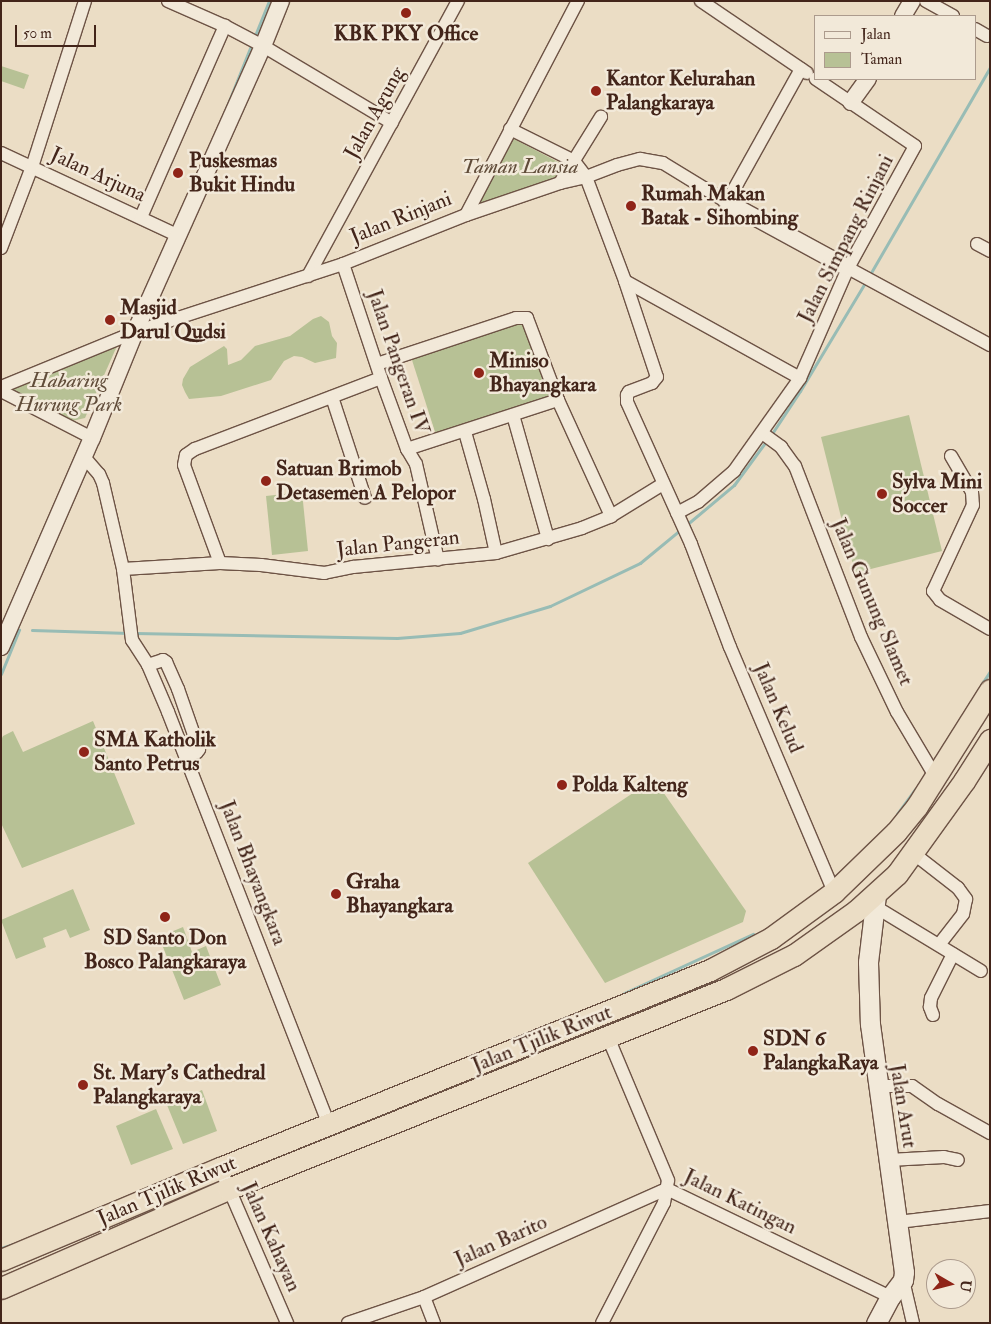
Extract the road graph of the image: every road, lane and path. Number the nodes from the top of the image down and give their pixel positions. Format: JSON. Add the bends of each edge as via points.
{"nodes":[{"id":1,"x":86,"y":1,"type":"edge"},
{"id":2,"x":168,"y":1,"type":"edge"},
{"id":3,"x":281,"y":1,"type":"edge"},
{"id":4,"x":458,"y":1,"type":"edge"},
{"id":5,"x":578,"y":1,"type":"edge"},
{"id":6,"x":701,"y":1,"type":"edge"},
{"id":7,"x":912,"y":1,"type":"edge"},
{"id":8,"x":926,"y":1,"type":"edge"},
{"id":9,"x":904,"y":15,"type":"edge"},
{"id":10,"x":951,"y":15,"type":"edge"},
{"id":11,"x":225,"y":26,"type":"junction"},
{"id":12,"x":976,"y":30,"type":"edge"},
{"id":13,"x":987,"y":36,"type":"dead end"},
{"id":14,"x":263,"y":46,"type":"junction"},
{"id":15,"x":801,"y":69,"type":"junction"},
{"id":16,"x":814,"y":77,"type":"edge"},
{"id":17,"x":818,"y":80,"type":"edge"},
{"id":18,"x":867,"y":80,"type":"edge"},
{"id":19,"x":851,"y":102,"type":"junction"},
{"id":20,"x":601,"y":117,"type":"dead end"},
{"id":21,"x":392,"y":124,"type":"junction"},
{"id":22,"x":510,"y":129,"type":"junction"},
{"id":23,"x":1,"y":153,"type":"edge"},
{"id":24,"x":574,"y":161,"type":"junction"},
{"id":25,"x":32,"y":168,"type":"junction"},
{"id":26,"x":586,"y":177,"type":"junction"},
{"id":27,"x":560,"y":183,"type":"junction"},
{"id":28,"x":727,"y":202,"type":"junction"},
{"id":29,"x":466,"y":214,"type":"junction"},
{"id":30,"x":141,"y":217,"type":"junction"},
{"id":31,"x":177,"y":235,"type":"junction"},
{"id":32,"x":977,"y":244,"type":"dead end"},
{"id":33,"x":1,"y":248,"type":"edge"},
{"id":34,"x":990,"y":251,"type":"edge"},
{"id":35,"x":343,"y":264,"type":"junction"},
{"id":36,"x":854,"y":271,"type":"junction"},
{"id":37,"x":308,"y":276,"type":"junction"},
{"id":38,"x":625,"y":281,"type":"junction"},
{"id":39,"x":135,"y":332,"type":"junction"},
{"id":40,"x":990,"y":345,"type":"edge"},
{"id":41,"x":377,"y":364,"type":"junction"},
{"id":42,"x":381,"y":378,"type":"junction"},
{"id":43,"x":800,"y":378,"type":"junction"},
{"id":44,"x":1,"y":387,"type":"edge"},
{"id":45,"x":1,"y":391,"type":"edge"},
{"id":46,"x":332,"y":397,"type":"junction"},
{"id":47,"x":558,"y":400,"type":"junction"},
{"id":48,"x":514,"y":415,"type":"junction"},
{"id":49,"x":465,"y":432,"type":"junction"},
{"id":50,"x":768,"y":437,"type":"junction"},
{"id":51,"x":92,"y":438,"type":"junction"},
{"id":52,"x":408,"y":449,"type":"junction"},
{"id":53,"x":84,"y":456,"type":"junction"},
{"id":54,"x":951,"y":456,"type":"dead end"},
{"id":55,"x":663,"y":484,"type":"junction"},
{"id":56,"x":365,"y":498,"type":"dead end"},
{"id":57,"x":611,"y":516,"type":"junction"},
{"id":58,"x":680,"y":518,"type":"junction"},
{"id":59,"x":548,"y":539,"type":"junction"},
{"id":60,"x":496,"y":553,"type":"junction"},
{"id":61,"x":438,"y":560,"type":"junction"},
{"id":62,"x":220,"y":564,"type":"junction"},
{"id":63,"x":124,"y":569,"type":"junction"},
{"id":64,"x":6,"y":624,"type":"edge"},
{"id":65,"x":990,"y":629,"type":"edge"},
{"id":66,"x":1,"y":647,"type":"edge"},
{"id":67,"x":148,"y":664,"type":"junction"},
{"id":68,"x":990,"y":690,"type":"edge"},
{"id":69,"x":990,"y":740,"type":"edge"},
{"id":70,"x":186,"y":756,"type":"junction"},
{"id":71,"x":935,"y":776,"type":"junction"},
{"id":72,"x":913,"y":853,"type":"junction"},
{"id":73,"x":860,"y":867,"type":"junction"},
{"id":74,"x":834,"y":892,"type":"junction"},
{"id":75,"x":875,"y":901,"type":"junction"},
{"id":76,"x":805,"y":915,"type":"junction"},
{"id":77,"x":822,"y":937,"type":"junction"},
{"id":78,"x":939,"y":945,"type":"junction"},
{"id":79,"x":953,"y":954,"type":"junction"},
{"id":80,"x":981,"y":971,"type":"dead end"},
{"id":81,"x":933,"y":1014,"type":"dead end"},
{"id":82,"x":608,"y":1036,"type":"junction"},
{"id":83,"x":877,"y":1086,"type":"junction"},
{"id":84,"x":350,"y":1117,"type":"junction"},
{"id":85,"x":329,"y":1125,"type":"junction"},
{"id":86,"x":990,"y":1133,"type":"edge"},
{"id":87,"x":360,"y":1138,"type":"junction"},
{"id":88,"x":889,"y":1160,"type":"junction"},
{"id":89,"x":958,"y":1160,"type":"dead end"},
{"id":90,"x":220,"y":1168,"type":"junction"},
{"id":91,"x":228,"y":1189,"type":"junction"},
{"id":92,"x":667,"y":1189,"type":"junction"},
{"id":93,"x":990,"y":1211,"type":"edge"},
{"id":94,"x":898,"y":1222,"type":"junction"},
{"id":95,"x":1,"y":1260,"type":"edge"},
{"id":96,"x":902,"y":1280,"type":"junction"},
{"id":97,"x":1,"y":1288,"type":"edge"},
{"id":98,"x":424,"y":1297,"type":"junction"},
{"id":99,"x":890,"y":1297,"type":"junction"},
{"id":100,"x":287,"y":1323,"type":"edge"},
{"id":101,"x":348,"y":1323,"type":"edge"},
{"id":102,"x":434,"y":1323,"type":"edge"},
{"id":103,"x":602,"y":1323,"type":"edge"},
{"id":104,"x":876,"y":1323,"type":"edge"},
{"id":105,"x":913,"y":1323,"type":"edge"}],
"edges":[{"from":1,"to":25,"type":"street"},
{"from":2,"to":11,"type":"street"},
{"from":3,"to":14,"type":"street"},
{"from":4,"to":21,"type":"street","name":"Jalan Agung"},
{"from":5,"to":22,"type":"street"},
{"from":6,"to":15,"type":"street"},
{"from":7,"to":9,"type":"street"},
{"from":8,"to":10,"type":"street"},
{"from":11,"to":14,"type":"street"},
{"from":11,"to":30,"type":"street"},
{"from":12,"to":13,"type":"street"},
{"from":14,"to":21,"type":"street"},
{"from":14,"to":31,"type":"street"},
{"from":15,"to":16,"type":"street"},
{"from":15,"to":28,"type":"street"},
{"from":17,"to":19,"type":"street"},
{"from":18,"to":19,"type":"street"},
{"from":19,"to":36,"type":"street","name":"Jalan Simpang Rinjani","via":[[915,146]]},
{"from":20,"to":24,"type":"street"},
{"from":21,"to":37,"type":"street","name":"Jalan Agung"},
{"from":22,"to":24,"type":"street"},
{"from":22,"to":29,"type":"street"},
{"from":23,"to":25,"type":"street","name":"Jalan Arjuna"},
{"from":24,"to":26,"type":"street"},
{"from":24,"to":27,"type":"street"},
{"from":25,"to":30,"type":"street","name":"Jalan Arjuna"},
{"from":25,"to":33,"type":"street"},
{"from":26,"to":27,"type":"street","name":"Jalan Rinjani"},
{"from":26,"to":28,"type":"street","name":"Jalan Rinjani","via":[[617,165],[648,159],[668,166]]},
{"from":26,"to":38,"type":"street"},
{"from":27,"to":29,"type":"street","name":"Jalan Rinjani"},
{"from":28,"to":36,"type":"street","name":"Jalan Rinjani"},
{"from":29,"to":35,"type":"street","name":"Jalan Rinjani"},
{"from":30,"to":31,"type":"street","name":"Jalan Arjuna"},
{"from":31,"to":39,"type":"street"},
{"from":32,"to":34,"type":"street"},
{"from":35,"to":37,"type":"street","name":"Jalan Rinjani"},
{"from":35,"to":41,"type":"street","name":"Jalan Pangeran IV"},
{"from":36,"to":40,"type":"street"},
{"from":36,"to":43,"type":"street","name":"Jalan Simpang Rinjani"},
{"from":37,"to":39,"type":"street","name":"Jalan Rinjani"},
{"from":38,"to":43,"type":"street"},
{"from":38,"to":55,"type":"street","via":[[657,377],[652,383],[629,392],[627,402]]},
{"from":39,"to":44,"type":"street","name":"Jalan Rinjani"},
{"from":39,"to":51,"type":"street"},
{"from":41,"to":42,"type":"street","name":"Jalan Pangeran IV"},
{"from":41,"to":47,"type":"street","via":[[522,317],[530,322]]},
{"from":42,"to":46,"type":"street"},
{"from":42,"to":52,"type":"street","name":"Jalan Pangeran IV"},
{"from":43,"to":50,"type":"street","name":"Jalan Simpang Rinjani"},
{"from":45,"to":51,"type":"street"},
{"from":46,"to":56,"type":"street"},
{"from":46,"to":62,"type":"street","via":[[186,455],[184,466]]},
{"from":47,"to":48,"type":"street"},
{"from":47,"to":57,"type":"street"},
{"from":48,"to":49,"type":"street"},
{"from":48,"to":59,"type":"street"},
{"from":49,"to":52,"type":"street"},
{"from":49,"to":60,"type":"street"},
{"from":50,"to":58,"type":"street","name":"Jalan Simpang Rinjani"},
{"from":50,"to":71,"type":"street","name":"Jalan Gunung Slamet","via":[[795,466],[861,638],[897,712]]},
{"from":51,"to":53,"type":"street"},
{"from":52,"to":61,"type":"street","name":"Jalan Pangeran IV","via":[[416,464]]},
{"from":53,"to":63,"type":"street","via":[[104,483]]},
{"from":53,"to":64,"type":"street"},
{"from":54,"to":65,"type":"street","via":[[972,492],[972,505],[934,590],[940,600]]},
{"from":55,"to":57,"type":"street","name":"Jalan Pangeran"},
{"from":55,"to":58,"type":"street"},
{"from":57,"to":59,"type":"street","name":"Jalan Pangeran"},
{"from":58,"to":74,"type":"street","name":"Jalan Kelud","via":[[730,646]]},
{"from":59,"to":60,"type":"street","name":"Jalan Pangeran"},
{"from":60,"to":61,"type":"street","name":"Jalan Pangeran"},
{"from":61,"to":62,"type":"street","name":"Jalan Pangeran","via":[[353,567],[324,573],[261,565]]},
{"from":62,"to":63,"type":"street","name":"Jalan Pangeran"},
{"from":63,"to":67,"type":"street","name":"Jalan Bhayangkara","via":[[132,640]]},
{"from":64,"to":66,"type":"street"},
{"from":67,"to":70,"type":"street","name":"Jalan Bhayangkara"},
{"from":67,"to":70,"type":"street","via":[[166,662],[178,689],[199,749]]},
{"from":68,"to":71,"type":"highway","name":"Jalan Tjilik Riwut"},
{"from":69,"to":72,"type":"highway","name":"Jalan Tjilik Riwut"},
{"from":70,"to":85,"type":"street","name":"Jalan Bhayangkara"},
{"from":71,"to":73,"type":"highway","name":"Jalan Tjilik Riwut","via":[[901,826]]},
{"from":72,"to":75,"type":"highway","name":"Jalan Tjilik Riwut"},
{"from":72,"to":78,"type":"street","via":[[958,888],[966,899],[963,914]]},
{"from":73,"to":74,"type":"highway","name":"Jalan Tjilik Riwut"},
{"from":73,"to":75,"type":"highway","via":[[868,877]]},
{"from":74,"to":76,"type":"highway","name":"Jalan Tjilik Riwut"},
{"from":75,"to":77,"type":"highway","name":"Jalan Tjilik Riwut"},
{"from":75,"to":78,"type":"street"},
{"from":75,"to":83,"type":"main road","name":"Jalan Arut","via":[[868,962]]},
{"from":76,"to":77,"type":"highway"},
{"from":76,"to":84,"type":"highway","name":"Jalan Tjilik Riwut","via":[[772,938],[710,970]]},
{"from":77,"to":82,"type":"highway","name":"Jalan Tjilik Riwut","via":[[755,976]]},
{"from":78,"to":79,"type":"street"},
{"from":79,"to":80,"type":"street"},
{"from":79,"to":81,"type":"street","via":[[931,998]]},
{"from":82,"to":87,"type":"highway","name":"Jalan Tjilik Riwut"},
{"from":82,"to":92,"type":"street","name":"Jalan Katingan","via":[[666,1170]]},
{"from":83,"to":86,"type":"street","via":[[912,1086]]},
{"from":83,"to":88,"type":"main road","name":"Jalan Arut"},
{"from":84,"to":85,"type":"highway","name":"Jalan Tjilik Riwut"},
{"from":84,"to":87,"type":"highway"},
{"from":85,"to":90,"type":"highway","name":"Jalan Tjilik Riwut"},
{"from":87,"to":91,"type":"highway","name":"Jalan Tjilik Riwut"},
{"from":88,"to":89,"type":"street","via":[[944,1157]]},
{"from":88,"to":94,"type":"main road","name":"Jalan Arut"},
{"from":90,"to":91,"type":"street","name":"Jalan Kahayan"},
{"from":90,"to":95,"type":"highway","name":"Jalan Tjilik Riwut"},
{"from":91,"to":97,"type":"highway","name":"Jalan Tjilik Riwut"},
{"from":91,"to":100,"type":"street","name":"Jalan Kahayan"},
{"from":92,"to":98,"type":"street","name":"Jalan Barito"},
{"from":92,"to":99,"type":"street","name":"Jalan Katingan"},
{"from":92,"to":103,"type":"street","via":[[664,1203]]},
{"from":93,"to":94,"type":"street"},
{"from":94,"to":96,"type":"main road","name":"Jalan Arut"},
{"from":96,"to":99,"type":"main road"},
{"from":96,"to":105,"type":"street","name":"Jalan Arut"},
{"from":98,"to":101,"type":"street","name":"Jalan Barito"},
{"from":98,"to":102,"type":"street"},
{"from":99,"to":104,"type":"main road"}]}
